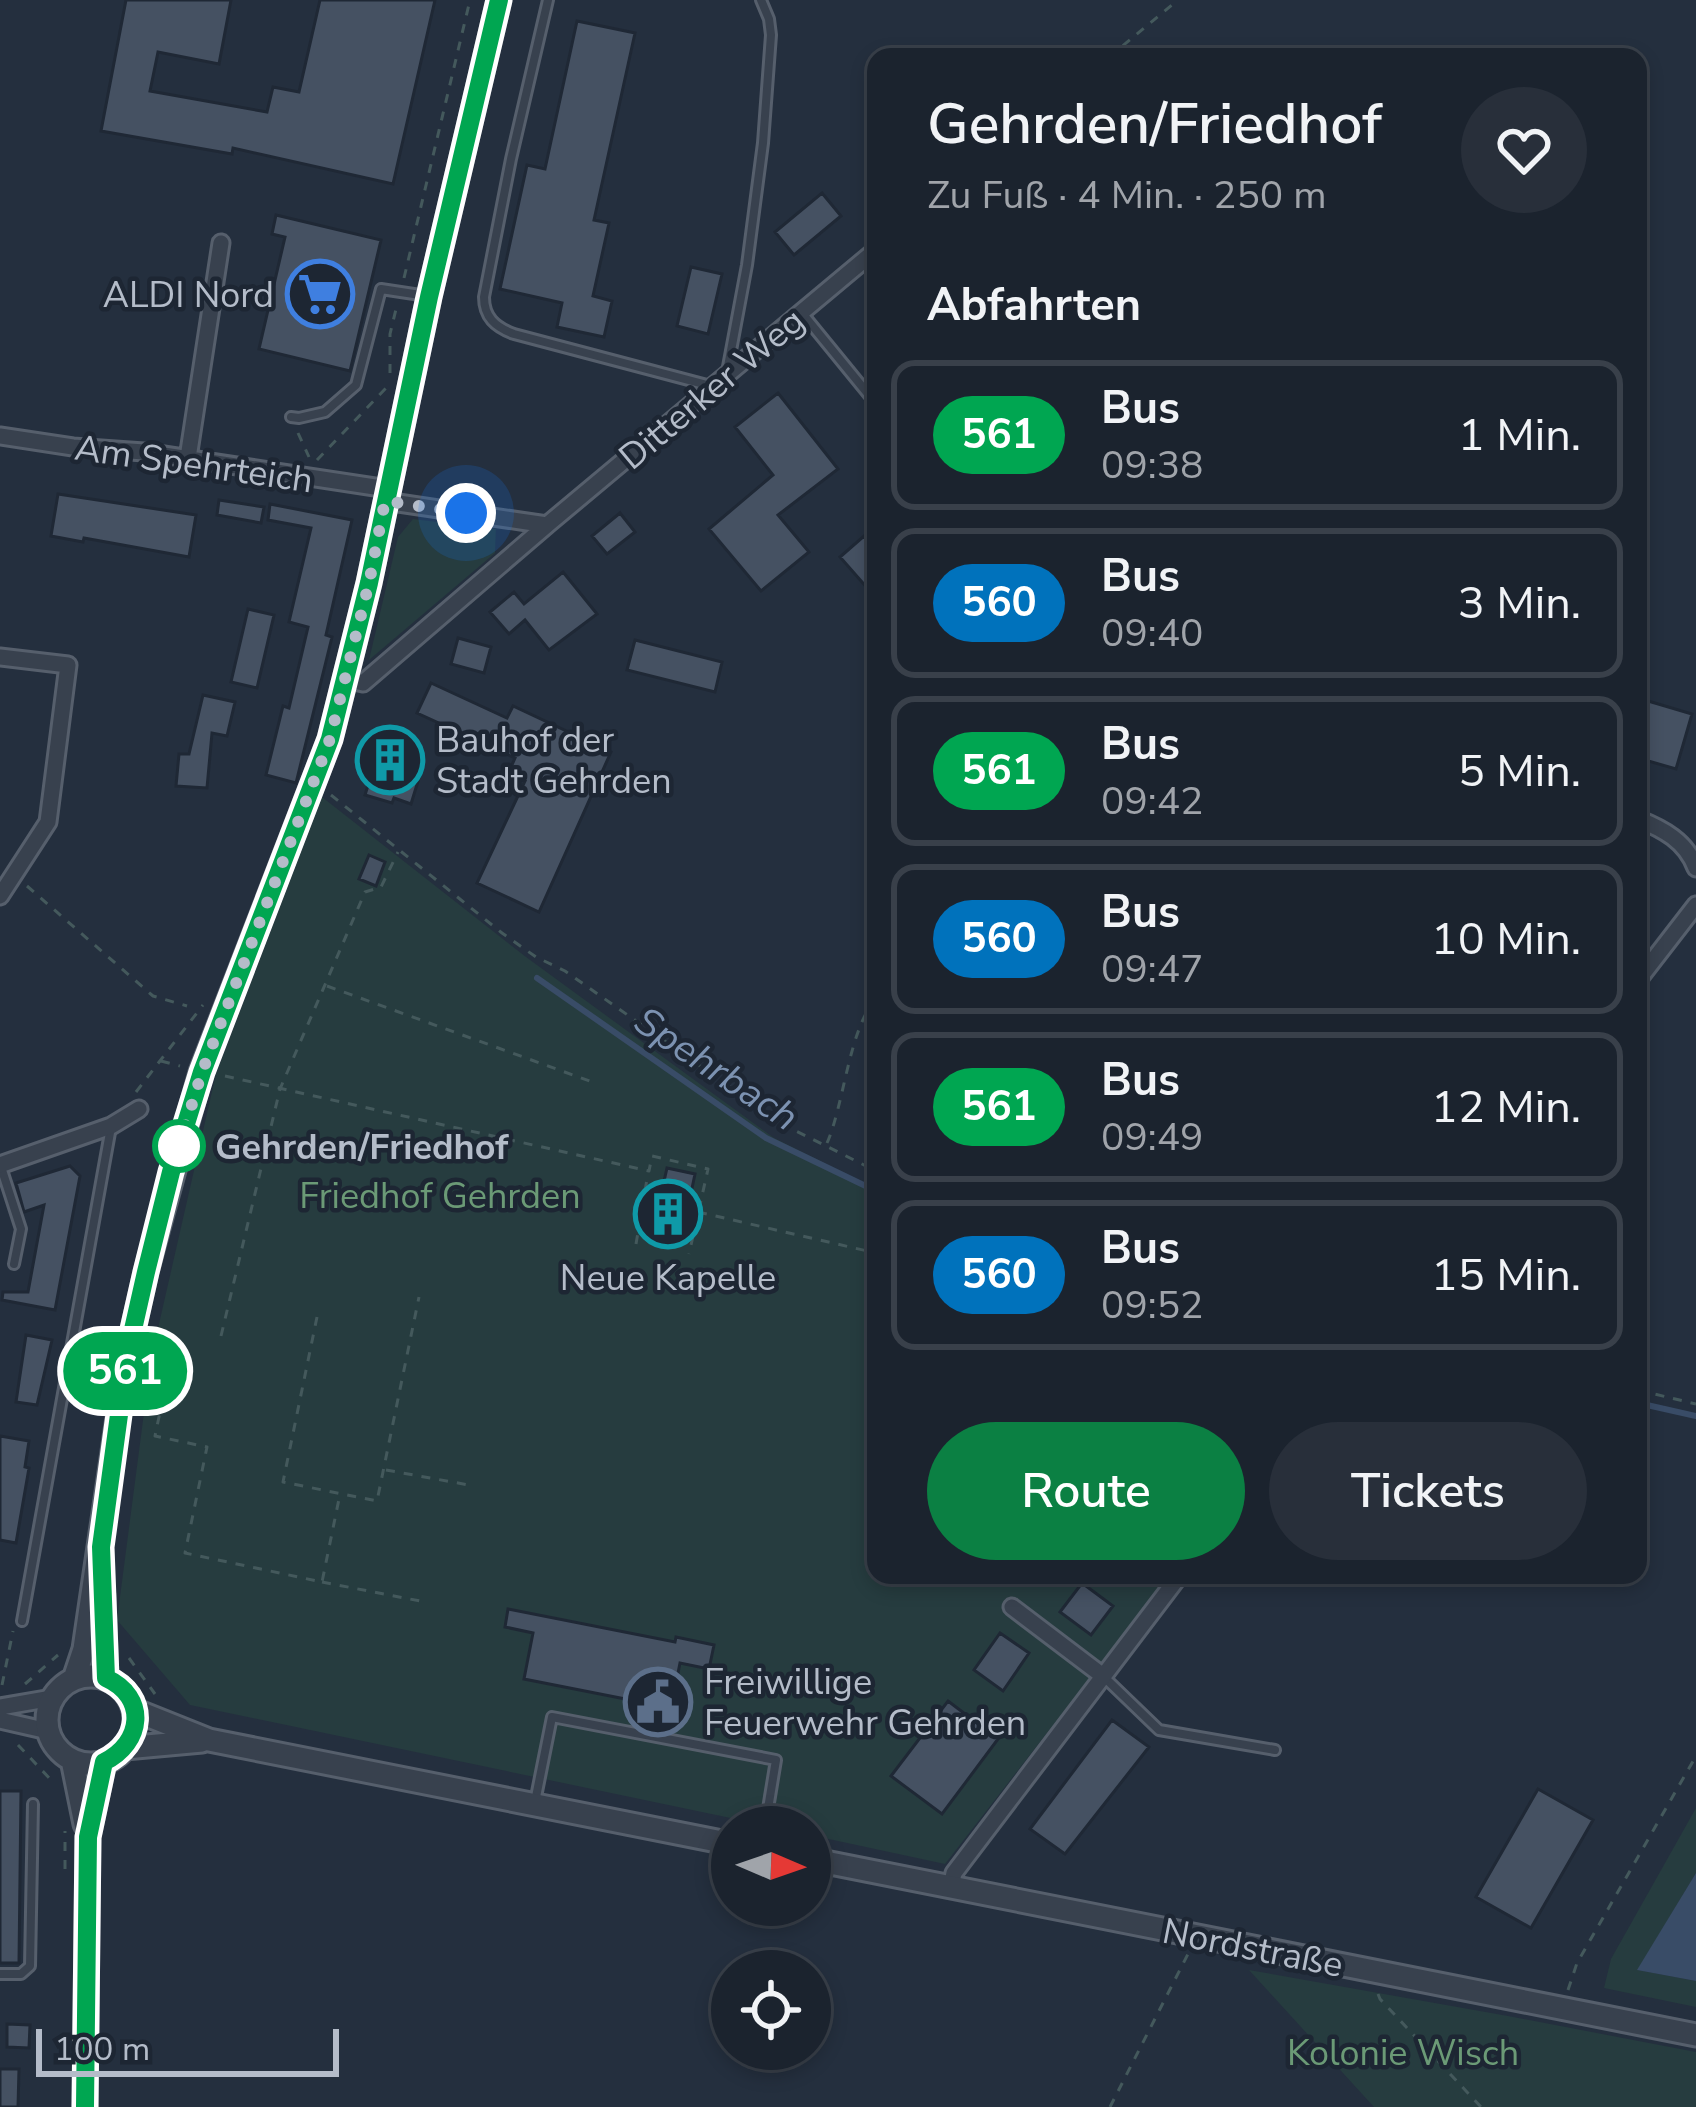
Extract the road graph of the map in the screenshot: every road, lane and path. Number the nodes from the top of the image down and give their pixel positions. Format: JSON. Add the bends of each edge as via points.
{"nodes":[{"id":1,"x":470,"y":0,"type":"edge"},
{"id":2,"x":499,"y":0,"type":"edge"},
{"id":3,"x":548,"y":0,"type":"edge"},
{"id":4,"x":761,"y":0,"type":"edge"},
{"id":5,"x":1178,"y":0,"type":"edge"},
{"id":6,"x":1120,"y":48,"type":"edge"},
{"id":7,"x":221,"y":243,"type":"dead end"},
{"id":8,"x":867,"y":258,"type":"edge"},
{"id":9,"x":401,"y":292,"type":"junction"},
{"id":10,"x":429,"y":297,"type":"junction"},
{"id":11,"x":802,"y":312,"type":"junction"},
{"id":12,"x":727,"y":374,"type":"junction"},
{"id":13,"x":390,"y":385,"type":"junction"},
{"id":14,"x":713,"y":386,"type":"junction"},
{"id":15,"x":867,"y":393,"type":"edge"},
{"id":16,"x":386,"y":405,"type":"dead end"},
{"id":17,"x":291,"y":417,"type":"joint"},
{"id":18,"x":0,"y":436,"type":"edge"},
{"id":19,"x":188,"y":458,"type":"junction"},
{"id":20,"x":386,"y":495,"type":"junction"},
{"id":21,"x":547,"y":525,"type":"junction"},
{"id":22,"x":0,"y":657,"type":"edge"},
{"id":23,"x":346,"y":679,"type":"junction"},
{"id":24,"x":314,"y":782,"type":"junction"},
{"id":25,"x":1647,"y":823,"type":"edge"},
{"id":26,"x":399,"y":850,"type":"junction"},
{"id":27,"x":1696,"y":868,"type":"edge"},
{"id":28,"x":14,"y":875,"type":"junction"},
{"id":29,"x":0,"y":896,"type":"edge"},
{"id":30,"x":1696,"y":905,"type":"edge"},
{"id":31,"x":1647,"y":968,"type":"edge"},
{"id":32,"x":325,"y":986,"type":"junction"},
{"id":33,"x":209,"y":997,"type":"dead end"},
{"id":34,"x":187,"y":1006,"type":"dead end"},
{"id":35,"x":867,"y":1011,"type":"edge"},
{"id":36,"x":215,"y":1074,"type":"dead end"},
{"id":37,"x":595,"y":1083,"type":"dead end"},
{"id":38,"x":280,"y":1089,"type":"junction"},
{"id":39,"x":137,"y":1101,"type":"joint"},
{"id":40,"x":111,"y":1126,"type":"junction"},
{"id":41,"x":826,"y":1146,"type":"junction"},
{"id":42,"x":0,"y":1165,"type":"edge"},
{"id":43,"x":867,"y":1166,"type":"edge"},
{"id":44,"x":649,"y":1171,"type":"junction"},
{"id":45,"x":698,"y":1212,"type":"junction"},
{"id":46,"x":636,"y":1244,"type":"dead end"},
{"id":47,"x":867,"y":1251,"type":"edge"},
{"id":48,"x":689,"y":1254,"type":"dead end"},
{"id":49,"x":14,"y":1264,"type":"dead end"},
{"id":50,"x":419,"y":1297,"type":"dead end"},
{"id":51,"x":317,"y":1317,"type":"dead end"},
{"id":52,"x":221,"y":1336,"type":"dead end"},
{"id":53,"x":174,"y":1345,"type":"dead end"},
{"id":54,"x":1647,"y":1392,"type":"edge"},
{"id":55,"x":1696,"y":1404,"type":"edge"},
{"id":56,"x":384,"y":1469,"type":"junction"},
{"id":57,"x":470,"y":1485,"type":"dead end"},
{"id":58,"x":340,"y":1494,"type":"junction"},
{"id":59,"x":322,"y":1582,"type":"junction"},
{"id":60,"x":1173,"y":1584,"type":"edge"},
{"id":61,"x":420,"y":1601,"type":"dead end"},
{"id":62,"x":1012,"y":1606,"type":"dead end"},
{"id":63,"x":22,"y":1621,"type":"joint"},
{"id":64,"x":94,"y":1650,"type":"junction"},
{"id":65,"x":1103,"y":1676,"type":"junction"},
{"id":66,"x":106,"y":1678,"type":"junction"},
{"id":67,"x":74,"y":1679,"type":"junction"},
{"id":68,"x":2,"y":1685,"type":"edge"},
{"id":69,"x":52,"y":1698,"type":"junction"},
{"id":70,"x":158,"y":1698,"type":"dead end"},
{"id":71,"x":19,"y":1706,"type":"junction"},
{"id":72,"x":0,"y":1707,"type":"edge"},
{"id":73,"x":134,"y":1709,"type":"junction"},
{"id":74,"x":0,"y":1720,"type":"edge"},
{"id":75,"x":17,"y":1725,"type":"junction"},
{"id":76,"x":48,"y":1731,"type":"junction"},
{"id":77,"x":209,"y":1740,"type":"junction"},
{"id":78,"x":125,"y":1748,"type":"junction"},
{"id":79,"x":1275,"y":1750,"type":"dead end"},
{"id":80,"x":1696,"y":1756,"type":"edge"},
{"id":81,"x":72,"y":1760,"type":"junction"},
{"id":82,"x":104,"y":1762,"type":"junction"},
{"id":83,"x":60,"y":1793,"type":"dead end"},
{"id":84,"x":33,"y":1804,"type":"dead end"},
{"id":85,"x":535,"y":1805,"type":"junction"},
{"id":86,"x":768,"y":1806,"type":"edge"},
{"id":87,"x":65,"y":1816,"type":"dead end"},
{"id":88,"x":88,"y":1837,"type":"junction"},
{"id":89,"x":711,"y":1840,"type":"edge"},
{"id":90,"x":831,"y":1863,"type":"edge"},
{"id":91,"x":65,"y":1876,"type":"dead end"},
{"id":92,"x":952,"y":1887,"type":"junction"},
{"id":93,"x":1192,"y":1935,"type":"junction"},
{"id":94,"x":1381,"y":1973,"type":"junction"},
{"id":95,"x":0,"y":1974,"type":"edge"},
{"id":96,"x":1567,"y":1994,"type":"dead end"},
{"id":97,"x":1696,"y":2035,"type":"edge"},
{"id":98,"x":85,"y":2107,"type":"edge"},
{"id":99,"x":1110,"y":2107,"type":"edge"},
{"id":100,"x":1481,"y":2107,"type":"edge"}],
"edges":[{"from":1,"to":9,"type":"path"},
{"from":2,"to":10,"type":"street"},
{"from":3,"to":14,"type":"lane","via":[[484,309],[514,334]]},
{"from":4,"to":12,"type":"lane","via":[[771,35],[764,124]]},
{"from":5,"to":6,"type":"path"},
{"from":7,"to":19,"type":"street"},
{"from":8,"to":11,"type":"street","name":"Ditterker Weg"},
{"from":9,"to":10,"type":"lane"},
{"from":9,"to":13,"type":"path"},
{"from":9,"to":17,"type":"lane","via":[[381,289],[356,385],[325,412]]},
{"from":10,"to":20,"type":"street"},
{"from":11,"to":12,"type":"street","name":"Ditterker Weg"},
{"from":11,"to":15,"type":"lane"},
{"from":12,"to":14,"type":"street","name":"Ditterker Weg"},
{"from":13,"to":16,"type":"path"},
{"from":13,"to":17,"type":"path","via":[[311,464]]},
{"from":14,"to":21,"type":"street","name":"Ditterker Weg"},
{"from":18,"to":19,"type":"street","name":"Am Spehrteich"},
{"from":19,"to":20,"type":"street","name":"Am Spehrteich"},
{"from":20,"to":21,"type":"street"},
{"from":20,"to":23,"type":"street"},
{"from":21,"to":23,"type":"street","name":"Ditterker Weg","via":[[363,683]]},
{"from":22,"to":28,"type":"street","via":[[68,664],[48,822]]},
{"from":23,"to":24,"type":"street"},
{"from":24,"to":26,"type":"path"},
{"from":24,"to":64,"type":"street","via":[[171,1172],[127,1356]]},
{"from":25,"to":27,"type":"street","via":[[1668,832]]},
{"from":26,"to":32,"type":"path","via":[[381,887],[365,892]]},
{"from":26,"to":41,"type":"path","via":[[519,945]]},
{"from":28,"to":29,"type":"street"},
{"from":28,"to":34,"type":"path","via":[[153,996]]},
{"from":30,"to":31,"type":"street"},
{"from":32,"to":37,"type":"path"},
{"from":32,"to":38,"type":"path"},
{"from":33,"to":39,"type":"path"},
{"from":35,"to":41,"type":"path"},
{"from":36,"to":38,"type":"path"},
{"from":38,"to":44,"type":"path"},
{"from":38,"to":52,"type":"path"},
{"from":39,"to":40,"type":"street"},
{"from":40,"to":42,"type":"street"},
{"from":40,"to":63,"type":"lane"},
{"from":41,"to":43,"type":"path"},
{"from":42,"to":49,"type":"lane","via":[[21,1229]]},
{"from":44,"to":45,"type":"path","via":[[652,1156],[708,1169]]},
{"from":44,"to":46,"type":"path"},
{"from":45,"to":47,"type":"path"},
{"from":45,"to":48,"type":"path"},
{"from":50,"to":56,"type":"path"},
{"from":51,"to":58,"type":"path","via":[[283,1482]]},
{"from":53,"to":59,"type":"path","via":[[155,1436],[207,1447],[185,1553]]},
{"from":54,"to":55,"type":"path"},
{"from":56,"to":57,"type":"path"},
{"from":56,"to":58,"type":"path","via":[[377,1501]]},
{"from":58,"to":59,"type":"path"},
{"from":59,"to":61,"type":"path"},
{"from":60,"to":65,"type":"street"},
{"from":62,"to":65,"type":"street"},
{"from":63,"to":68,"type":"path"},
{"from":64,"to":66,"type":"street"},
{"from":64,"to":67,"type":"street"},
{"from":64,"to":70,"type":"path","via":[[128,1657]]},
{"from":64,"to":71,"type":"path","via":[[66,1648],[20,1689]]},
{"from":65,"to":79,"type":"lane","via":[[1159,1730]]},
{"from":65,"to":92,"type":"street","via":[[954,1873]]},
{"from":66,"to":67,"type":"street"},
{"from":66,"to":73,"type":"street"},
{"from":67,"to":69,"type":"street"},
{"from":69,"to":71,"type":"street"},
{"from":69,"to":76,"type":"street"},
{"from":71,"to":72,"type":"street"},
{"from":73,"to":77,"type":"street"},
{"from":73,"to":78,"type":"street"},
{"from":74,"to":75,"type":"street"},
{"from":75,"to":76,"type":"street"},
{"from":75,"to":83,"type":"path","via":[[17,1744]]},
{"from":76,"to":81,"type":"street"},
{"from":77,"to":78,"type":"street"},
{"from":77,"to":85,"type":"street"},
{"from":78,"to":82,"type":"street"},
{"from":80,"to":96,"type":"path"},
{"from":81,"to":82,"type":"street"},
{"from":81,"to":88,"type":"street"},
{"from":82,"to":88,"type":"street"},
{"from":84,"to":95,"type":"lane","via":[[30,1966],[21,1975]]},
{"from":85,"to":86,"type":"lane","via":[[551,1717],[776,1760]]},
{"from":85,"to":89,"type":"street"},
{"from":87,"to":91,"type":"path"},
{"from":88,"to":98,"type":"street"},
{"from":90,"to":92,"type":"street","name":"Nordstraße"},
{"from":92,"to":93,"type":"street","name":"Nordstraße"},
{"from":93,"to":94,"type":"street","name":"Nordstraße"},
{"from":93,"to":99,"type":"path"},
{"from":94,"to":97,"type":"street","name":"Nordstraße"},
{"from":94,"to":100,"type":"path","via":[[1380,1999]]}]}
